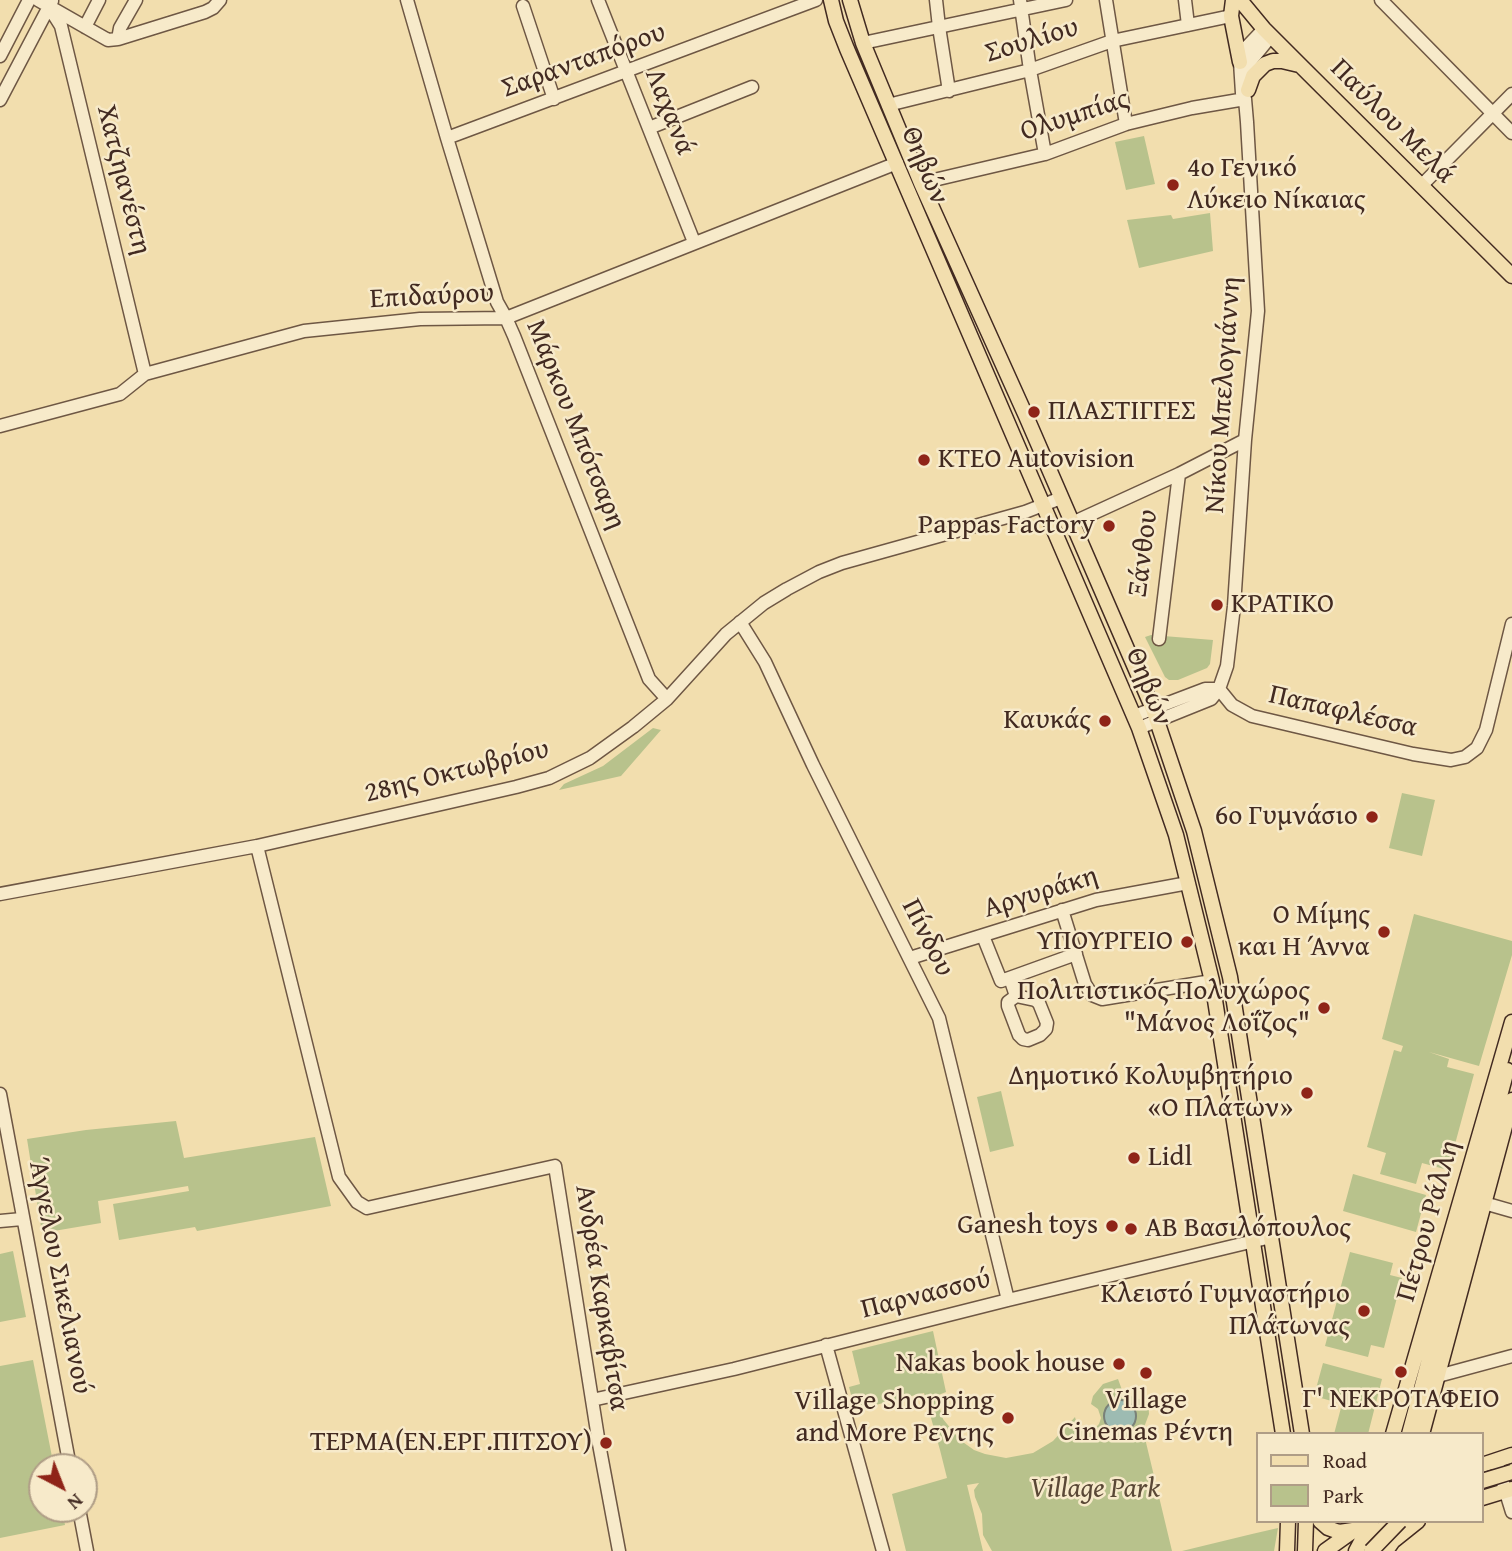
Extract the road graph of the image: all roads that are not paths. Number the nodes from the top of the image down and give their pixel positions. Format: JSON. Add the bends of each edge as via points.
{"nodes":[{"id":1,"x":29,"y":0,"type":"edge"},
{"id":2,"x":99,"y":0,"type":"edge"},
{"id":3,"x":136,"y":0,"type":"edge"},
{"id":4,"x":220,"y":0,"type":"edge"},
{"id":5,"x":407,"y":0,"type":"edge"},
{"id":6,"x":598,"y":0,"type":"edge"},
{"id":7,"x":816,"y":0,"type":"edge"},
{"id":8,"x":831,"y":0,"type":"edge"},
{"id":9,"x":850,"y":0,"type":"edge"},
{"id":10,"x":936,"y":0,"type":"edge"},
{"id":11,"x":1066,"y":0,"type":"edge"},
{"id":12,"x":1106,"y":0,"type":"edge"},
{"id":13,"x":1185,"y":0,"type":"edge"},
{"id":14,"x":1233,"y":0,"type":"edge"},
{"id":15,"x":1240,"y":0,"type":"edge"},
{"id":16,"x":1381,"y":0,"type":"edge"},
{"id":17,"x":47,"y":2,"type":"edge"},
{"id":18,"x":1021,"y":5,"type":"edge"},
{"id":19,"x":523,"y":6,"type":"dead end"},
{"id":20,"x":1231,"y":16,"type":"junction"},
{"id":21,"x":1188,"y":24,"type":"junction"},
{"id":22,"x":85,"y":27,"type":"junction"},
{"id":23,"x":939,"y":27,"type":"junction"},
{"id":24,"x":1268,"y":33,"type":"junction"},
{"id":25,"x":118,"y":39,"type":"junction"},
{"id":26,"x":1112,"y":41,"type":"junction"},
{"id":27,"x":863,"y":43,"type":"junction"},
{"id":28,"x":0,"y":56,"type":"edge"},
{"id":29,"x":1240,"y":62,"type":"junction"},
{"id":30,"x":1300,"y":65,"type":"junction"},
{"id":31,"x":1030,"y":71,"type":"junction"},
{"id":32,"x":626,"y":72,"type":"junction"},
{"id":33,"x":752,"y":87,"type":"dead end"},
{"id":34,"x":949,"y":91,"type":"junction"},
{"id":35,"x":1247,"y":94,"type":"junction"},
{"id":36,"x":1512,"y":94,"type":"edge"},
{"id":37,"x":554,"y":99,"type":"junction"},
{"id":38,"x":0,"y":100,"type":"edge"},
{"id":39,"x":888,"y":105,"type":"junction"},
{"id":40,"x":1493,"y":114,"type":"junction"},
{"id":41,"x":1126,"y":124,"type":"junction"},
{"id":42,"x":649,"y":128,"type":"junction"},
{"id":43,"x":1512,"y":133,"type":"edge"},
{"id":44,"x":447,"y":138,"type":"junction"},
{"id":45,"x":1045,"y":154,"type":"junction"},
{"id":46,"x":897,"y":163,"type":"junction"},
{"id":47,"x":921,"y":183,"type":"junction"},
{"id":48,"x":1421,"y":186,"type":"junction"},
{"id":49,"x":694,"y":242,"type":"junction"},
{"id":50,"x":1512,"y":276,"type":"edge"},
{"id":51,"x":506,"y":318,"type":"junction"},
{"id":52,"x":145,"y":374,"type":"junction"},
{"id":53,"x":0,"y":426,"type":"edge"},
{"id":54,"x":1245,"y":440,"type":"junction"},
{"id":55,"x":1179,"y":474,"type":"junction"},
{"id":56,"x":1062,"y":498,"type":"junction"},
{"id":57,"x":1044,"y":505,"type":"junction"},
{"id":58,"x":1072,"y":523,"type":"junction"},
{"id":59,"x":740,"y":622,"type":"junction"},
{"id":60,"x":1512,"y":624,"type":"edge"},
{"id":61,"x":1159,"y":639,"type":"dead end"},
{"id":62,"x":1219,"y":689,"type":"junction"},
{"id":63,"x":667,"y":699,"type":"junction"},
{"id":64,"x":1155,"y":715,"type":"junction"},
{"id":65,"x":1137,"y":722,"type":"junction"},
{"id":66,"x":257,"y":846,"type":"junction"},
{"id":67,"x":1188,"y":883,"type":"junction"},
{"id":68,"x":0,"y":894,"type":"edge"},
{"id":69,"x":1062,"y":910,"type":"junction"},
{"id":70,"x":983,"y":936,"type":"junction"},
{"id":71,"x":1076,"y":954,"type":"junction"},
{"id":72,"x":910,"y":958,"type":"junction"},
{"id":73,"x":1010,"y":978,"type":"junction"},
{"id":74,"x":1212,"y":981,"type":"junction"},
{"id":75,"x":1016,"y":996,"type":"dead end"},
{"id":76,"x":1512,"y":1022,"type":"edge"},
{"id":77,"x":1512,"y":1049,"type":"edge"},
{"id":78,"x":0,"y":1094,"type":"edge"},
{"id":79,"x":1512,"y":1100,"type":"edge"},
{"id":80,"x":1484,"y":1203,"type":"junction"},
{"id":81,"x":1512,"y":1211,"type":"edge"},
{"id":82,"x":22,"y":1219,"type":"junction"},
{"id":83,"x":0,"y":1221,"type":"edge"},
{"id":84,"x":1271,"y":1237,"type":"junction"},
{"id":85,"x":1253,"y":1242,"type":"junction"},
{"id":86,"x":1008,"y":1300,"type":"junction"},
{"id":87,"x":826,"y":1345,"type":"junction"},
{"id":88,"x":1512,"y":1356,"type":"edge"},
{"id":89,"x":1438,"y":1376,"type":"junction"},
{"id":90,"x":592,"y":1400,"type":"junction"},
{"id":91,"x":1283,"y":1432,"type":"edge"},
{"id":92,"x":1302,"y":1432,"type":"edge"},
{"id":93,"x":1394,"y":1432,"type":"edge"},
{"id":94,"x":1410,"y":1432,"type":"edge"},
{"id":95,"x":1423,"y":1432,"type":"edge"},
{"id":96,"x":68,"y":1453,"type":"edge"},
{"id":97,"x":1512,"y":1455,"type":"edge"},
{"id":98,"x":1489,"y":1463,"type":"edge"},
{"id":99,"x":1512,"y":1472,"type":"edge"},
{"id":100,"x":1484,"y":1480,"type":"edge"},
{"id":101,"x":1509,"y":1490,"type":"edge"},
{"id":102,"x":1484,"y":1497,"type":"edge"},
{"id":103,"x":1512,"y":1512,"type":"edge"},
{"id":104,"x":82,"y":1523,"type":"edge"},
{"id":105,"x":1288,"y":1523,"type":"edge"},
{"id":106,"x":1306,"y":1523,"type":"edge"},
{"id":107,"x":1322,"y":1523,"type":"edge"},
{"id":108,"x":1363,"y":1523,"type":"edge"},
{"id":109,"x":1389,"y":1523,"type":"edge"},
{"id":110,"x":1390,"y":1523,"type":"edge"},
{"id":111,"x":1398,"y":1523,"type":"edge"},
{"id":112,"x":1416,"y":1523,"type":"edge"},
{"id":113,"x":87,"y":1551,"type":"edge"},
{"id":114,"x":619,"y":1551,"type":"edge"},
{"id":115,"x":883,"y":1551,"type":"edge"},
{"id":116,"x":1287,"y":1551,"type":"edge"},
{"id":117,"x":1305,"y":1551,"type":"edge"},
{"id":118,"x":1325,"y":1551,"type":"edge"},
{"id":119,"x":1356,"y":1551,"type":"edge"},
{"id":120,"x":1371,"y":1551,"type":"edge"},
{"id":121,"x":1385,"y":1551,"type":"edge"}],
"edges":[{"from":1,"to":28,"type":"street"},
{"from":2,"to":22,"type":"street"},
{"from":3,"to":25,"type":"street"},
{"from":4,"to":25,"type":"street","via":[[205,12]]},
{"from":5,"to":44,"type":"street","name":"Μάρκου Μπότσαρη"},
{"from":6,"to":32,"type":"street","name":"Λαχανά"},
{"from":7,"to":32,"type":"street","name":"Σαρανταπόρου"},
{"from":8,"to":46,"type":"main road","name":"Θηβών","via":[[846,49]]},
{"from":9,"to":27,"type":"main road","name":"Θηβών"},
{"from":10,"to":23,"type":"street"},
{"from":11,"to":18,"type":"street"},
{"from":12,"to":26,"type":"street"},
{"from":13,"to":21,"type":"street"},
{"from":14,"to":20,"type":"main road"},
{"from":15,"to":24,"type":"main road","name":"Παύλου Μελά"},
{"from":16,"to":40,"type":"street"},
{"from":17,"to":22,"type":"street"},
{"from":17,"to":38,"type":"street"},
{"from":17,"to":52,"type":"street","name":"Χατζηανέστη","via":[[61,26]]},
{"from":18,"to":23,"type":"street"},
{"from":18,"to":31,"type":"street"},
{"from":19,"to":37,"type":"street"},
{"from":20,"to":21,"type":"street","name":"Σουλίου"},
{"from":20,"to":29,"type":"main road"},
{"from":21,"to":26,"type":"street","name":"Σουλίου"},
{"from":22,"to":25,"type":"street","via":[[108,40]]},
{"from":23,"to":27,"type":"street"},
{"from":23,"to":34,"type":"street"},
{"from":24,"to":29,"type":"street","via":[[1245,49]]},
{"from":24,"to":30,"type":"main road","name":"Παύλου Μελά"},
{"from":24,"to":35,"type":"street","via":[[1249,63]]},
{"from":26,"to":31,"type":"street","name":"Σουλίου"},
{"from":26,"to":41,"type":"street"},
{"from":27,"to":39,"type":"main road","name":"Θηβών"},
{"from":29,"to":35,"type":"street","name":"Νίκου Μπελογιάννη","via":[[1242,93]]},
{"from":30,"to":35,"type":"main road","via":[[1283,61],[1265,64],[1253,76]]},
{"from":30,"to":48,"type":"main road","name":"Παύλου Μελά"},
{"from":31,"to":34,"type":"street","name":"Σουλίου"},
{"from":31,"to":45,"type":"street"},
{"from":32,"to":37,"type":"street","name":"Σαρανταπόρου"},
{"from":32,"to":42,"type":"street","name":"Λαχανά"},
{"from":33,"to":42,"type":"street"},
{"from":34,"to":39,"type":"street","name":"Σουλίου"},
{"from":35,"to":41,"type":"street","name":"Ολυμπίας"},
{"from":35,"to":54,"type":"street","name":"Νίκου Μπελογιάννη","via":[[1258,311]]},
{"from":36,"to":40,"type":"street"},
{"from":37,"to":44,"type":"street","name":"Σαρανταπόρου"},
{"from":39,"to":47,"type":"main road","name":"Θηβών"},
{"from":40,"to":43,"type":"street"},
{"from":40,"to":48,"type":"street"},
{"from":41,"to":45,"type":"street","name":"Ολυμπίας"},
{"from":42,"to":49,"type":"street","name":"Λαχανά"},
{"from":44,"to":51,"type":"street","name":"Μάρκου Μπότσαρη","via":[[497,302]]},
{"from":45,"to":47,"type":"street","name":"Ολυμπίας"},
{"from":46,"to":49,"type":"street","name":"Επιδαύρου"},
{"from":46,"to":57,"type":"main road","name":"Θηβών"},
{"from":47,"to":56,"type":"main road","name":"Θηβών"},
{"from":48,"to":50,"type":"main road","name":"Παύλου Μελά"},
{"from":49,"to":51,"type":"street","name":"Επιδαύρου"},
{"from":51,"to":52,"type":"street","name":"Επιδαύρου","via":[[421,319],[308,330]]},
{"from":51,"to":63,"type":"street","name":"Μάρκου Μπότσαρη","via":[[649,679]]},
{"from":52,"to":53,"type":"street","name":"Επιδαύρου","via":[[120,394]]},
{"from":54,"to":55,"type":"street"},
{"from":54,"to":62,"type":"street","name":"Νίκου Μπελογιάννη","via":[[1233,617]]},
{"from":55,"to":58,"type":"street"},
{"from":55,"to":61,"type":"street","name":"Ξάνθου"},
{"from":56,"to":57,"type":"street","name":"28ης Οκτωβρίου"},
{"from":56,"to":58,"type":"main road","name":"Θηβών"},
{"from":57,"to":59,"type":"street","name":"28ης Οκτωβρίου","via":[[842,563],[787,589]]},
{"from":57,"to":65,"type":"main road","name":"Θηβών"},
{"from":58,"to":64,"type":"main road","name":"Θηβών"},
{"from":59,"to":63,"type":"street","name":"28ης Οκτωβρίου"},
{"from":59,"to":72,"type":"street","name":"Πίνδου","via":[[765,662]]},
{"from":60,"to":62,"type":"street","name":"Παπαφλέσσα","via":[[1486,730],[1477,748],[1465,757],[1451,760],[1413,754],[1252,716],[1232,705]]},
{"from":62,"to":64,"type":"street","via":[[1205,689]]},
{"from":63,"to":66,"type":"street","name":"28ης Οκτωβρίου","via":[[609,746],[549,778]]},
{"from":64,"to":65,"type":"street"},
{"from":64,"to":84,"type":"main road","name":"Θηβών","via":[[1194,831],[1230,977]]},
{"from":65,"to":67,"type":"main road","name":"Θηβών"},
{"from":66,"to":68,"type":"street","name":"28ης Οκτωβρίου"},
{"from":66,"to":90,"type":"street","name":"Ανδρέα Καρκαβίτσα","via":[[342,1182],[367,1208],[555,1166]]},
{"from":67,"to":69,"type":"street","name":"Αργυράκη"},
{"from":67,"to":74,"type":"main road","name":"Θηβών"},
{"from":69,"to":70,"type":"street","name":"Αργυράκη"},
{"from":69,"to":71,"type":"street"},
{"from":70,"to":72,"type":"street","name":"Αργυράκη"},
{"from":70,"to":73,"type":"street","via":[[1001,981]]},
{"from":71,"to":73,"type":"street"},
{"from":71,"to":74,"type":"street","via":[[1085,984],[1092,995],[1102,999]]},
{"from":72,"to":86,"type":"street","name":"Πίνδου","via":[[939,1018]]},
{"from":73,"to":75,"type":"street"},
{"from":74,"to":85,"type":"main road","name":"Θηβών"},
{"from":76,"to":93,"type":"main road","name":"Πέτρου Ράλλη"},
{"from":77,"to":94,"type":"main road","name":"Πέτρου Ράλλη"},
{"from":78,"to":82,"type":"street","name":"Άγγελου Σικελιανού"},
{"from":79,"to":80,"type":"main road","name":"Πέτρου Ράλλη"},
{"from":80,"to":81,"type":"street"},
{"from":80,"to":89,"type":"main road","name":"Πέτρου Ράλλη"},
{"from":82,"to":83,"type":"street"},
{"from":82,"to":96,"type":"street","name":"Άγγελου Σικελιανού"},
{"from":84,"to":85,"type":"street","name":"Παρνασσού"},
{"from":84,"to":92,"type":"main road","name":"Θηβών"},
{"from":85,"to":86,"type":"street","name":"Παρνασσού"},
{"from":85,"to":91,"type":"main road","name":"Θηβών"},
{"from":86,"to":87,"type":"street","name":"Παρνασσού"},
{"from":87,"to":90,"type":"street","name":"Παρνασσού"},
{"from":87,"to":115,"type":"street"},
{"from":88,"to":89,"type":"street"},
{"from":89,"to":95,"type":"main road","name":"Πέτρου Ράλλη"},
{"from":90,"to":114,"type":"street","name":"Ανδρέα Καρκαβίτσα"},
{"from":97,"to":98,"type":"main road"},
{"from":98,"to":101,"type":"street"},
{"from":99,"to":100,"type":"main road","bridge":true},
{"from":101,"to":102,"type":"main road"},
{"from":101,"to":103,"type":"street"},
{"from":104,"to":113,"type":"street"},
{"from":105,"to":116,"type":"main road"},
{"from":106,"to":117,"type":"main road"},
{"from":107,"to":108,"type":"main road","via":[[1339,1532]]},
{"from":108,"to":118,"type":"main road"},
{"from":108,"to":119,"type":"main road"},
{"from":109,"to":120,"type":"main road"},
{"from":110,"to":121,"type":"main road"},
{"from":111,"to":120,"type":"main road","bridge":true},
{"from":112,"to":121,"type":"main road"}]}
